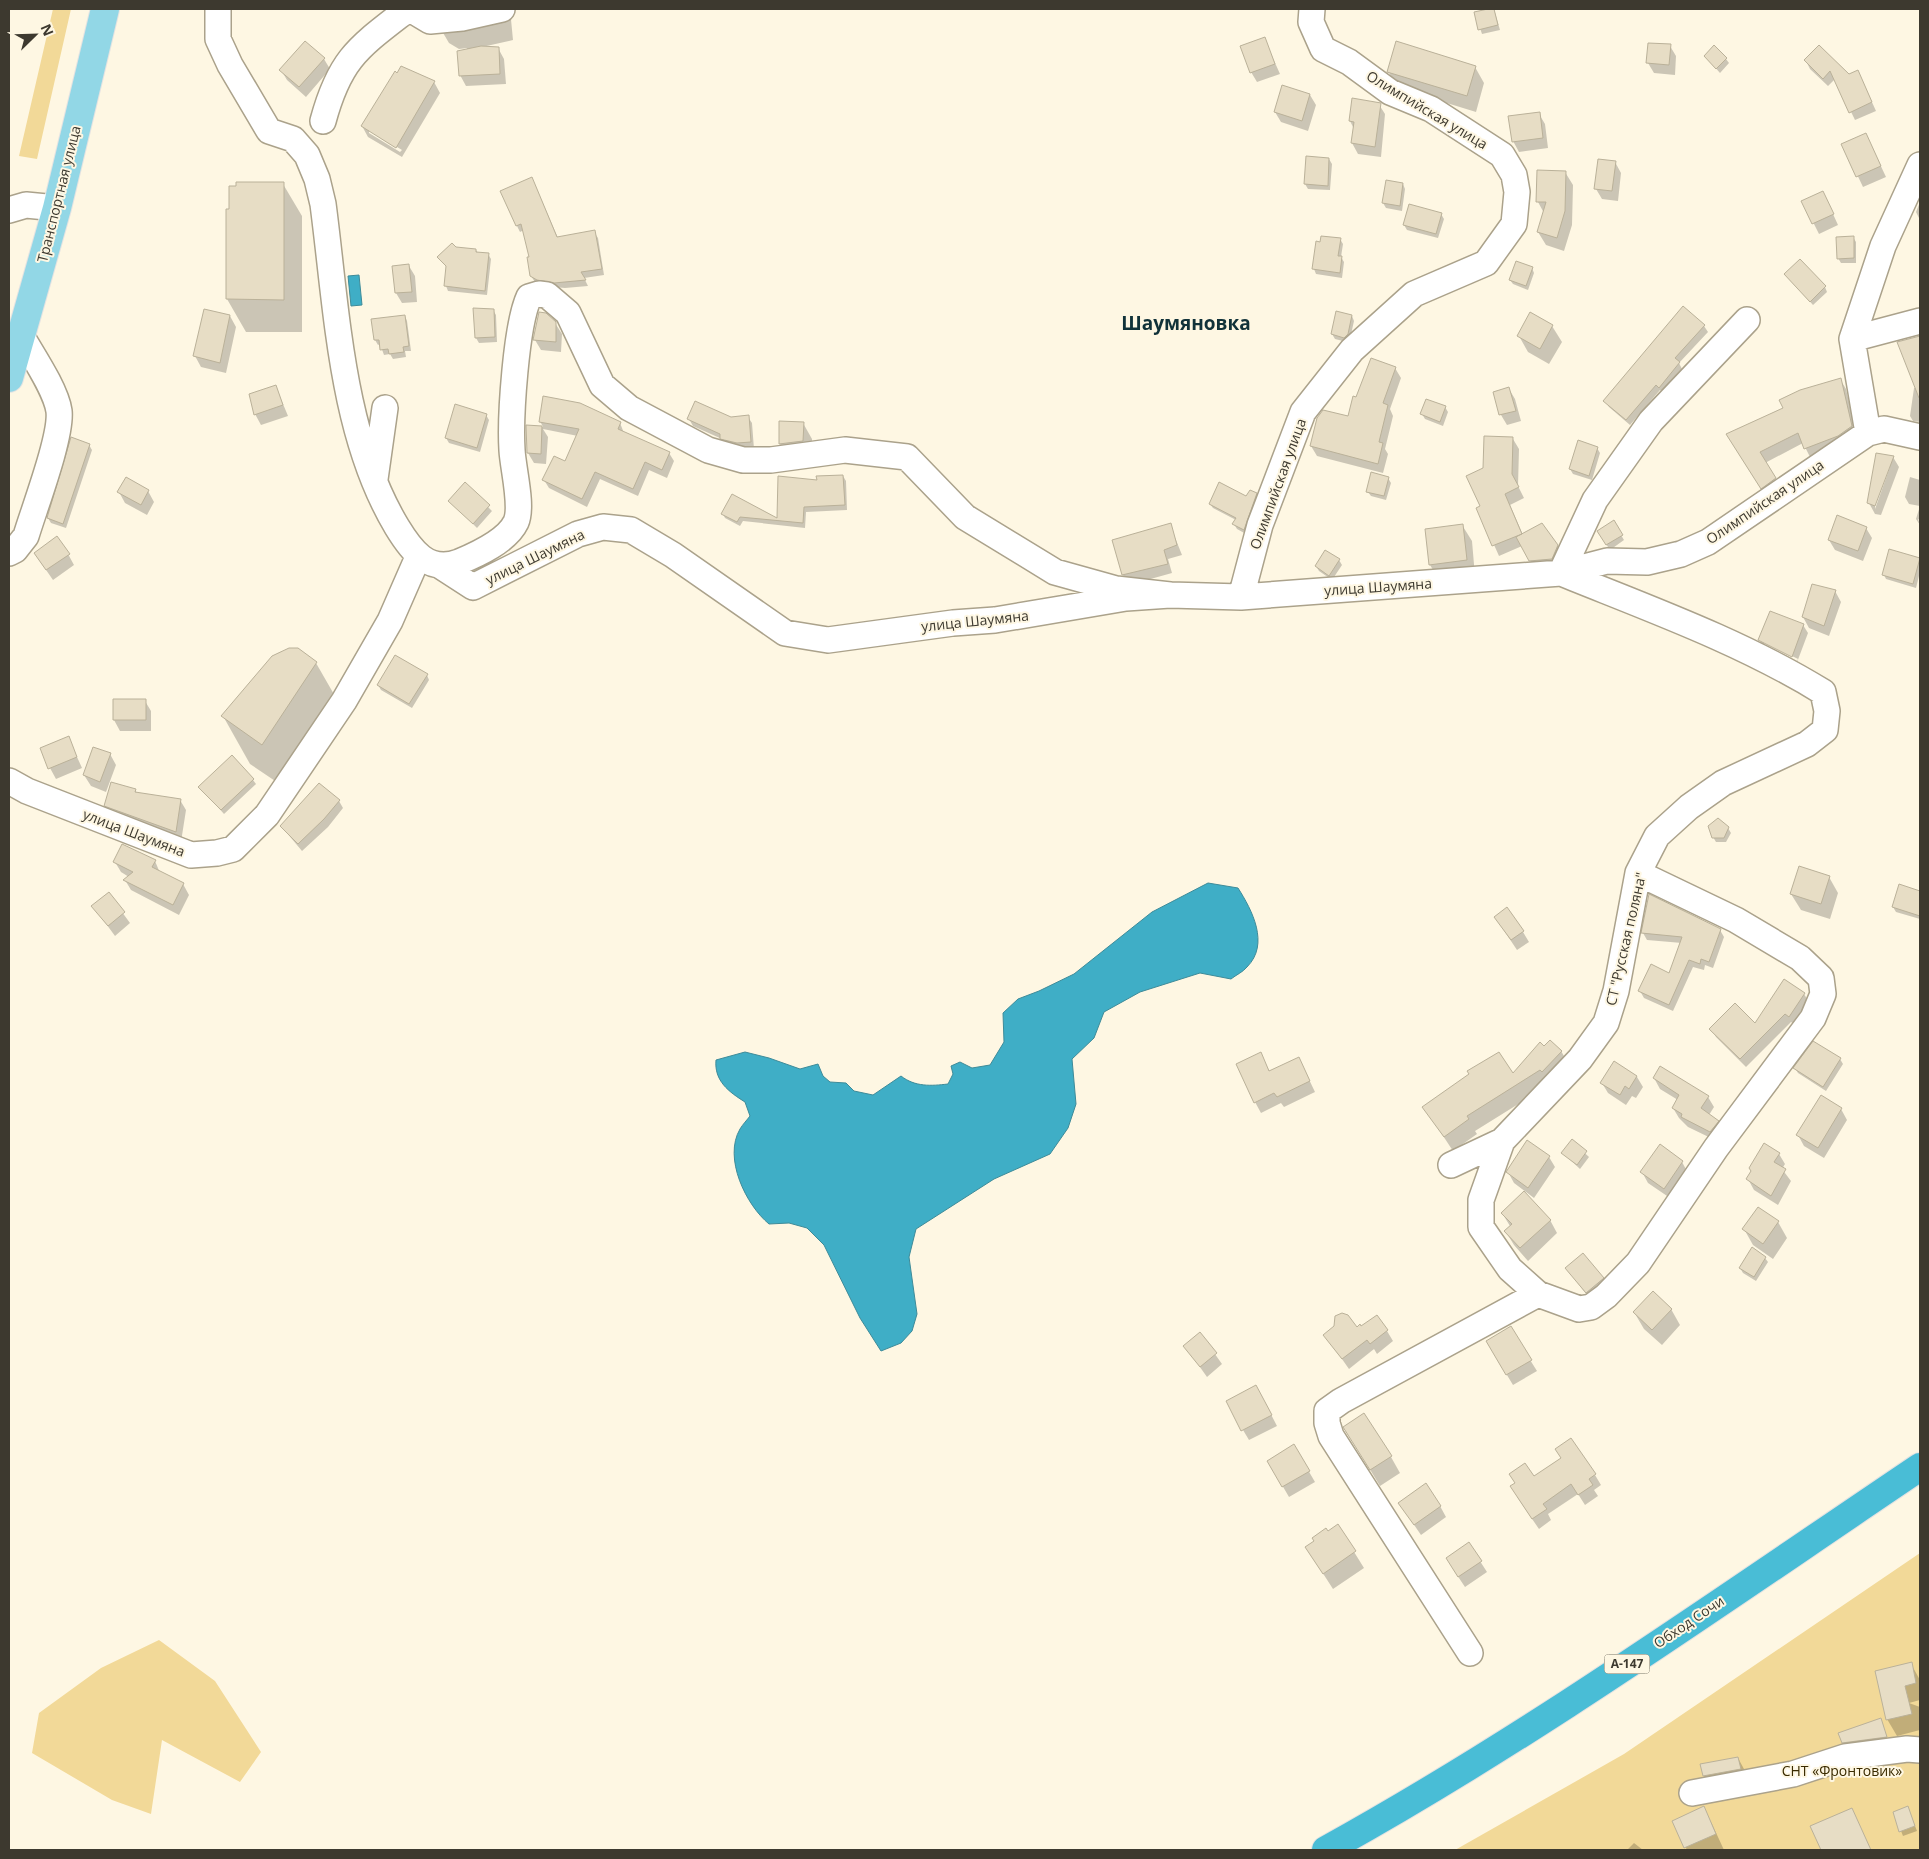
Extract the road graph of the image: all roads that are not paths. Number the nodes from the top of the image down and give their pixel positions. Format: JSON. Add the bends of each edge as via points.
{"nodes":[{"id":1,"x":105,"y":9,"type":"edge"},
{"id":2,"x":218,"y":9,"type":"edge"},
{"id":3,"x":409,"y":9,"type":"edge"},
{"id":4,"x":502,"y":9,"type":"edge"},
{"id":5,"x":1312,"y":9,"type":"edge"},
{"id":6,"x":323,"y":121,"type":"dead end"},
{"id":7,"x":1920,"y":166,"type":"edge"},
{"id":8,"x":57,"y":208,"type":"junction"},
{"id":9,"x":9,"y":210,"type":"edge"},
{"id":10,"x":1747,"y":320,"type":"dead end"},
{"id":11,"x":1920,"y":321,"type":"edge"},
{"id":12,"x":22,"y":336,"type":"junction"},
{"id":13,"x":1852,"y":339,"type":"junction"},
{"id":14,"x":9,"y":378,"type":"edge"},
{"id":15,"x":386,"y":408,"type":"dead end"},
{"id":16,"x":1868,"y":433,"type":"junction"},
{"id":17,"x":1920,"y":437,"type":"edge"},
{"id":18,"x":375,"y":484,"type":"junction"},
{"id":19,"x":9,"y":553,"type":"edge"},
{"id":20,"x":429,"y":561,"type":"junction"},
{"id":21,"x":1561,"y":573,"type":"junction"},
{"id":22,"x":1170,"y":595,"type":"junction"},
{"id":23,"x":1241,"y":598,"type":"junction"},
{"id":24,"x":15,"y":791,"type":"edge"},
{"id":25,"x":1638,"y":874,"type":"junction"},
{"id":26,"x":1502,"y":1141,"type":"junction"},
{"id":27,"x":1451,"y":1164,"type":"dead end"},
{"id":28,"x":1538,"y":1294,"type":"junction"},
{"id":29,"x":1920,"y":1467,"type":"edge"},
{"id":30,"x":1470,"y":1653,"type":"dead end"},
{"id":31,"x":1920,"y":1750,"type":"edge"},
{"id":32,"x":1692,"y":1793,"type":"dead end"},
{"id":33,"x":1326,"y":1850,"type":"edge"}],
"edges":[{"from":1,"to":8,"type":"main road","name":"Транспортная улица"},
{"from":2,"to":18,"type":"street","via":[[218,39],[256,111],[269,131],[293,139],[306,154],[317,179],[346,374],[362,449]]},
{"from":3,"to":4,"type":"street","via":[[430,21]]},
{"from":3,"to":6,"type":"street","via":[[365,41],[344,65],[330,93]]},
{"from":5,"to":23,"type":"street","name":"Олимпийская улица","via":[[1311,22],[1323,49],[1349,62],[1390,92],[1431,109],[1502,155],[1514,175],[1517,192],[1514,224],[1486,263],[1407,300],[1352,350],[1303,412],[1260,525]]},
{"from":7,"to":13,"type":"street","via":[[1883,246]]},
{"from":8,"to":9,"type":"street","via":[[26,205]]},
{"from":8,"to":12,"type":"main road","name":"Транспортная улица"},
{"from":10,"to":21,"type":"street","via":[[1651,421],[1595,500]]},
{"from":11,"to":13,"type":"street"},
{"from":12,"to":14,"type":"main road","name":"Транспортная улица"},
{"from":12,"to":19,"type":"street","via":[[59,411],[58,431],[26,536]]},
{"from":13,"to":16,"type":"street"},
{"from":15,"to":18,"type":"street"},
{"from":16,"to":17,"type":"street","name":"Олимпийская улица","via":[[1884,429]]},
{"from":16,"to":21,"type":"street","name":"Олимпийская улица","via":[[1708,542],[1681,554],[1647,562],[1606,561]]},
{"from":18,"to":20,"type":"street","via":[[389,514]]},
{"from":20,"to":22,"type":"street","name":"улица Шаумяна","via":[[473,587],[578,534],[604,527],[631,530],[690,566],[785,633],[828,640],[1004,619],[1126,598]]},
{"from":20,"to":22,"type":"street","via":[[453,564],[492,545],[512,530],[518,519],[512,449],[516,371],[523,310],[530,297],[539,294],[547,295],[568,313],[602,385],[629,408],[708,450],[743,460],[771,460],[845,450],[907,457],[965,517],[1055,572],[1116,589]]},
{"from":20,"to":24,"type":"street","name":"улица Шаумяна","via":[[344,701],[267,815],[233,849],[191,855]]},
{"from":21,"to":23,"type":"street","name":"улица Шаумяна"},
{"from":21,"to":25,"type":"street","name":"СТ \"Русская поляна\"","via":[[1752,653],[1823,692],[1827,711],[1825,730],[1800,748],[1723,783],[1689,807],[1657,836]]},
{"from":22,"to":23,"type":"street","name":"улица Шаумяна"},
{"from":25,"to":26,"type":"street","name":"СТ \"Русская поляна\"","via":[[1616,991],[1606,1023],[1580,1059]]},
{"from":25,"to":28,"type":"street","via":[[1736,920],[1800,958],[1821,978],[1823,994],[1813,1018],[1716,1148],[1632,1270],[1591,1306],[1579,1309]]},
{"from":26,"to":27,"type":"street"},
{"from":26,"to":28,"type":"street","via":[[1481,1200],[1481,1227],[1510,1269]]},
{"from":28,"to":30,"type":"street","via":[[1328,1411],[1330,1436]]},
{"from":29,"to":33,"type":"highway","name":"Обход Сочи","number":"А-147","via":[[1558,1710],[1442,1783]]},
{"from":31,"to":32,"type":"street","via":[[1845,1757],[1793,1774]]}]}
